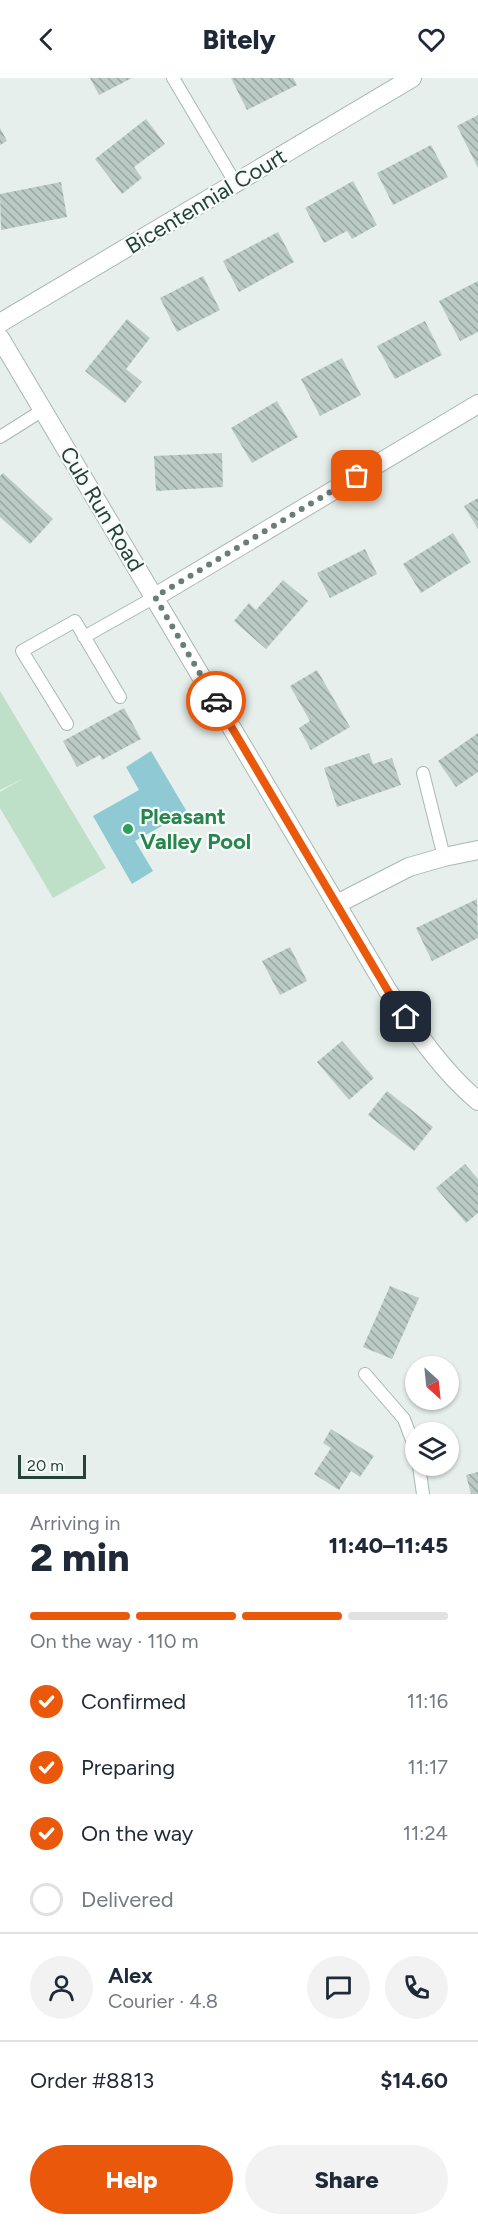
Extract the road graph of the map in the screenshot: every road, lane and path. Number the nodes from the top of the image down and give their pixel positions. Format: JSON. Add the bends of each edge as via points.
{"nodes":[{"id":1,"x":173,"y":78,"type":"edge"},
{"id":2,"x":412,"y":78,"type":"edge"},
{"id":3,"x":236,"y":184,"type":"junction"},
{"id":4,"x":0,"y":323,"type":"edge"},
{"id":5,"x":0,"y":338,"type":"edge"},
{"id":6,"x":478,"y":404,"type":"edge"},
{"id":7,"x":43,"y":410,"type":"junction"},
{"id":8,"x":0,"y":437,"type":"edge"},
{"id":9,"x":155,"y":597,"type":"junction"},
{"id":10,"x":84,"y":637,"type":"junction"},
{"id":11,"x":120,"y":697,"type":"dead end"},
{"id":12,"x":67,"y":724,"type":"dead end"},
{"id":13,"x":423,"y":773,"type":"dead end"},
{"id":14,"x":478,"y":850,"type":"edge"},
{"id":15,"x":444,"y":857,"type":"junction"},
{"id":16,"x":337,"y":904,"type":"junction"},
{"id":17,"x":478,"y":1101,"type":"edge"},
{"id":18,"x":365,"y":1374,"type":"dead end"},
{"id":19,"x":405,"y":1422,"type":"edge"},
{"id":20,"x":420,"y":1476,"type":"edge"},
{"id":21,"x":423,"y":1494,"type":"edge"}],
"edges":[{"from":1,"to":3,"type":"lane"},
{"from":2,"to":3,"type":"street","name":"Bicentennial Court"},
{"from":3,"to":4,"type":"street","name":"Bicentennial Court"},
{"from":5,"to":7,"type":"street","name":"Cub Run Road"},
{"from":6,"to":9,"type":"street"},
{"from":7,"to":8,"type":"lane"},
{"from":7,"to":9,"type":"street","name":"Cub Run Road"},
{"from":9,"to":10,"type":"lane"},
{"from":9,"to":16,"type":"street","name":"Cub Run Road"},
{"from":10,"to":11,"type":"lane"},
{"from":10,"to":12,"type":"lane","via":[[75,621],[22,651]]},
{"from":13,"to":15,"type":"lane"},
{"from":14,"to":15,"type":"street"},
{"from":15,"to":16,"type":"street","via":[[409,867]]},
{"from":16,"to":17,"type":"street","name":"Cub Run Road","via":[[416,1031]]},
{"from":18,"to":19,"type":"lane"},
{"from":20,"to":21,"type":"lane"}]}
